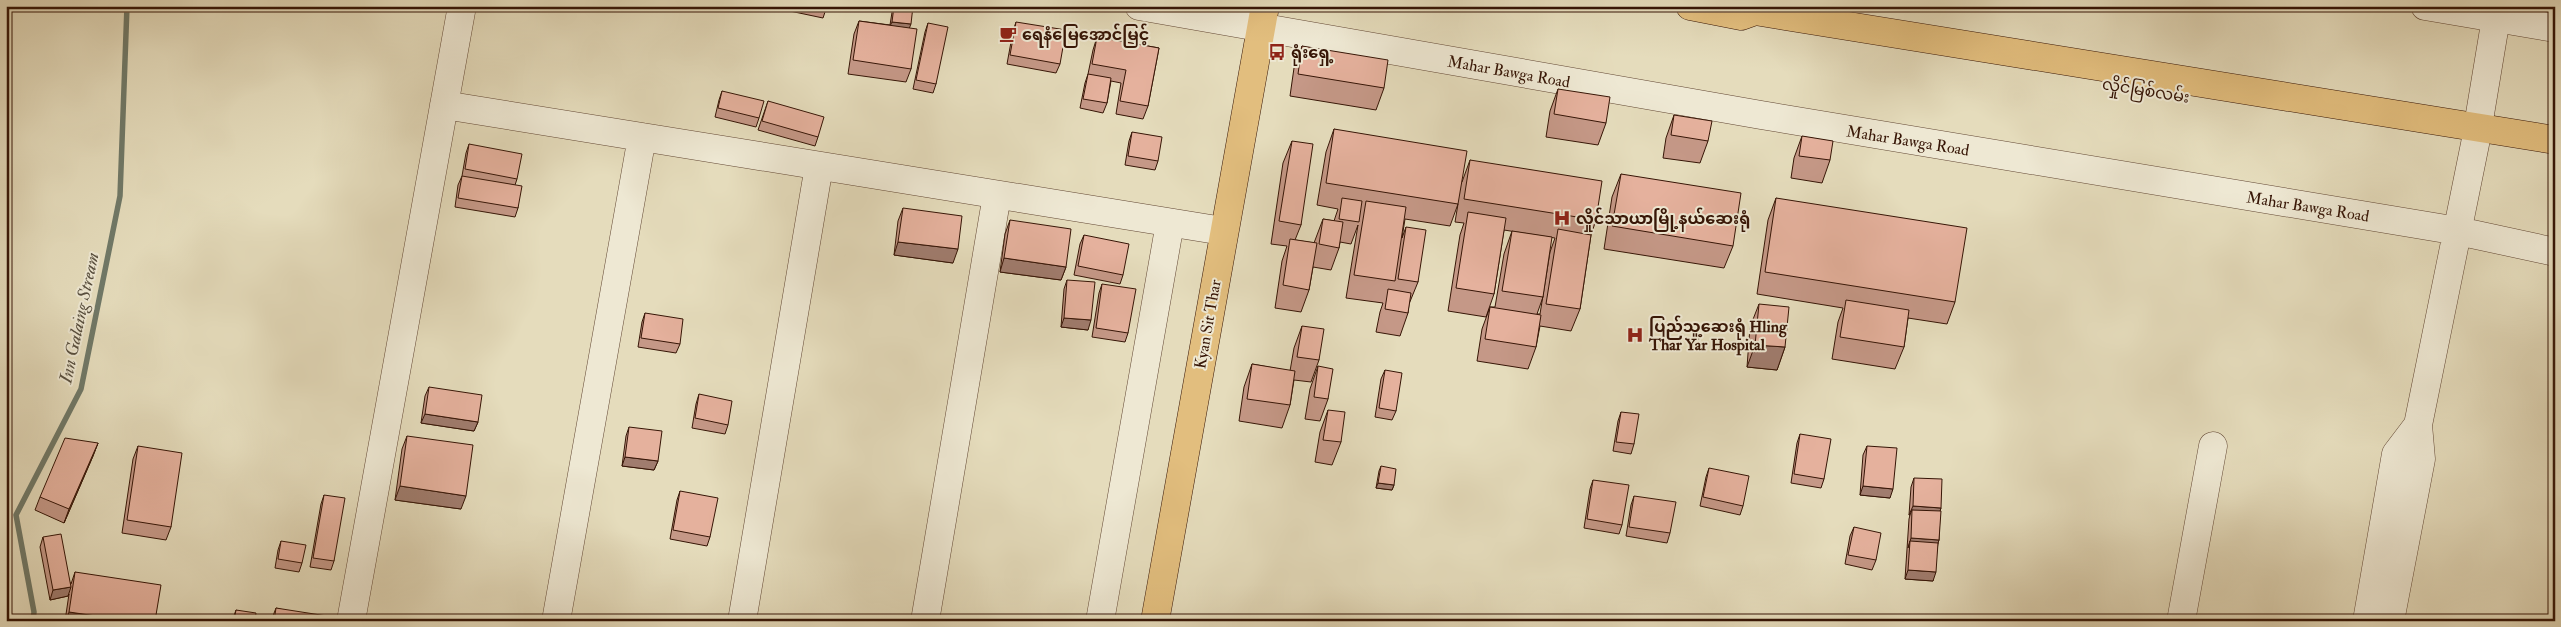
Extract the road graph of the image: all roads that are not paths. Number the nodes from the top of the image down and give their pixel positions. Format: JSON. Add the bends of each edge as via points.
{"nodes":[{"id":1,"x":462,"y":6,"type":"edge"},
{"id":2,"x":1139,"y":6,"type":"edge"},
{"id":3,"x":1690,"y":6,"type":"edge"},
{"id":4,"x":2425,"y":6,"type":"edge"},
{"id":5,"x":2456,"y":9,"type":"edge"},
{"id":6,"x":1737,"y":12,"type":"edge"},
{"id":7,"x":1263,"y":17,"type":"edge"},
{"id":8,"x":2496,"y":18,"type":"junction"},
{"id":9,"x":2555,"y":28,"type":"edge"},
{"id":10,"x":444,"y":104,"type":"junction"},
{"id":11,"x":2477,"y":136,"type":"junction"},
{"id":12,"x":642,"y":137,"type":"junction"},
{"id":13,"x":2555,"y":140,"type":"edge"},
{"id":14,"x":2555,"y":158,"type":"edge"},
{"id":15,"x":819,"y":166,"type":"junction"},
{"id":16,"x":997,"y":195,"type":"junction"},
{"id":17,"x":1170,"y":223,"type":"junction"},
{"id":18,"x":1223,"y":231,"type":"junction"},
{"id":19,"x":2458,"y":231,"type":"junction"},
{"id":20,"x":2555,"y":252,"type":"edge"},
{"id":21,"x":2418,"y":425,"type":"junction"},
{"id":22,"x":2214,"y":446,"type":"dead end"},
{"id":23,"x":350,"y":621,"type":"edge"},
{"id":24,"x":556,"y":621,"type":"edge"},
{"id":25,"x":742,"y":621,"type":"edge"},
{"id":26,"x":925,"y":621,"type":"edge"},
{"id":27,"x":1100,"y":621,"type":"edge"},
{"id":28,"x":1155,"y":621,"type":"edge"},
{"id":29,"x":2180,"y":621,"type":"edge"},
{"id":30,"x":2367,"y":621,"type":"edge"},
{"id":31,"x":2390,"y":621,"type":"edge"}],
"edges":[{"from":1,"to":10,"type":"street"},
{"from":2,"to":7,"type":"street","name":"Mahar Bawga Road"},
{"from":3,"to":6,"type":"main road","name":"လှိုင်မြစ်လမ်း"},
{"from":4,"to":5,"type":"street"},
{"from":5,"to":8,"type":"street"},
{"from":6,"to":11,"type":"main road","name":"လှိုင်မြစ်လမ်း","via":[[1751,26]]},
{"from":7,"to":18,"type":"main road","name":"Kyan Sit Thar"},
{"from":7,"to":19,"type":"street","name":"Mahar Bawga Road","via":[[1751,114]]},
{"from":8,"to":9,"type":"street"},
{"from":8,"to":11,"type":"street"},
{"from":10,"to":12,"type":"street"},
{"from":10,"to":23,"type":"street"},
{"from":11,"to":13,"type":"main road","name":"လှိုင်မြစ်လမ်း"},
{"from":11,"to":14,"type":"main road","name":"လှိုင်မြစ်လမ်း"},
{"from":11,"to":19,"type":"street"},
{"from":12,"to":15,"type":"street"},
{"from":12,"to":24,"type":"street"},
{"from":15,"to":16,"type":"street"},
{"from":15,"to":25,"type":"street"},
{"from":16,"to":17,"type":"street"},
{"from":16,"to":26,"type":"street"},
{"from":17,"to":18,"type":"street"},
{"from":17,"to":27,"type":"street"},
{"from":18,"to":28,"type":"main road","name":"Kyan Sit Thar"},
{"from":19,"to":20,"type":"street","name":"Mahar Bawga Road"},
{"from":19,"to":21,"type":"street"},
{"from":21,"to":30,"type":"street","via":[[2396,454]]},
{"from":21,"to":31,"type":"street","via":[[2421,459]]},
{"from":22,"to":29,"type":"street"}]}
